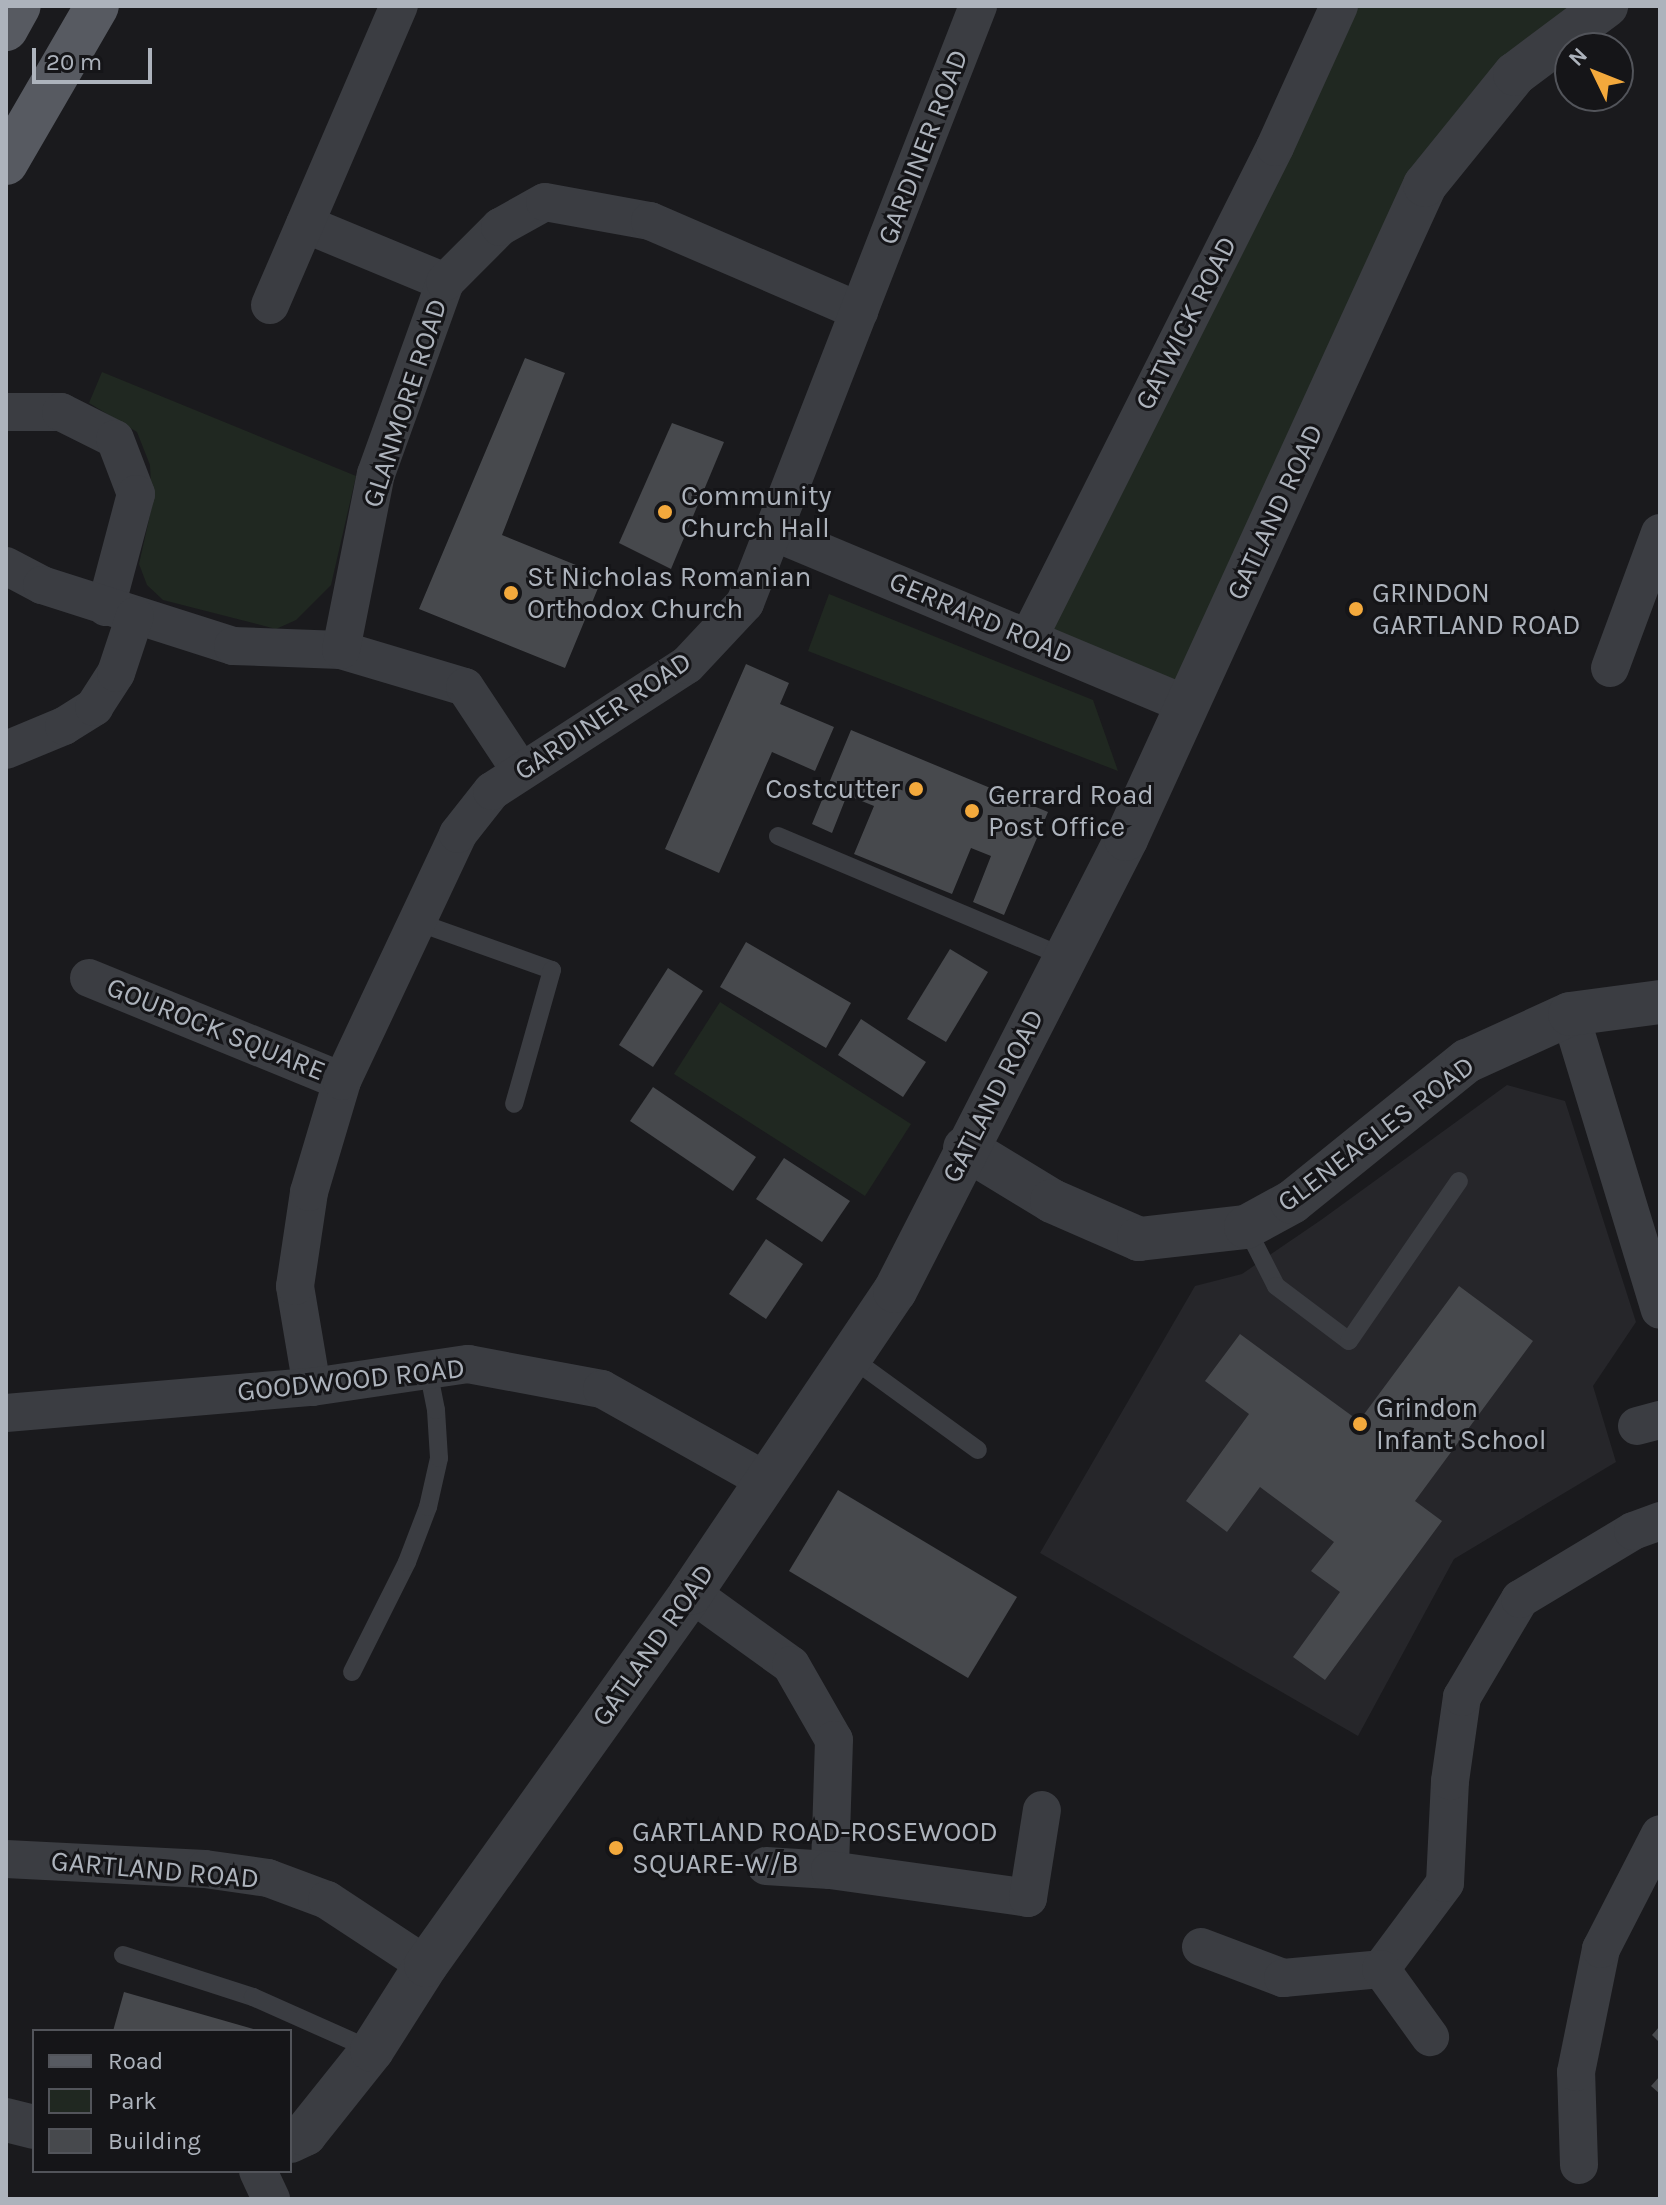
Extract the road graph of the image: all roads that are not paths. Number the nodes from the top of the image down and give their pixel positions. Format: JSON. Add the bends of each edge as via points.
{"nodes":[{"id":1,"x":19,"y":6,"type":"edge"},
{"id":2,"x":97,"y":6,"type":"edge"},
{"id":3,"x":399,"y":6,"type":"edge"},
{"id":4,"x":976,"y":6,"type":"edge"},
{"id":5,"x":1339,"y":6,"type":"edge"},
{"id":6,"x":1606,"y":6,"type":"edge"},
{"id":7,"x":6,"y":29,"type":"edge"},
{"id":8,"x":6,"y":163,"type":"edge"},
{"id":9,"x":305,"y":224,"type":"junction"},
{"id":10,"x":445,"y":282,"type":"junction"},
{"id":11,"x":270,"y":305,"type":"dead end"},
{"id":12,"x":859,"y":311,"type":"junction"},
{"id":13,"x":6,"y":412,"type":"edge"},
{"id":14,"x":776,"y":533,"type":"junction"},
{"id":15,"x":1656,"y":556,"type":"edge"},
{"id":16,"x":6,"y":566,"type":"edge"},
{"id":17,"x":120,"y":612,"type":"junction"},
{"id":18,"x":1029,"y":637,"type":"junction"},
{"id":19,"x":341,"y":650,"type":"junction"},
{"id":20,"x":1610,"y":668,"type":"dead end"},
{"id":21,"x":1187,"y":705,"type":"junction"},
{"id":22,"x":6,"y":750,"type":"edge"},
{"id":23,"x":520,"y":770,"type":"junction"},
{"id":24,"x":778,"y":836,"type":"dead end"},
{"id":25,"x":417,"y":922,"type":"junction"},
{"id":26,"x":1065,"y":957,"type":"junction"},
{"id":27,"x":89,"y":978,"type":"dead end"},
{"id":28,"x":1660,"y":1002,"type":"edge"},
{"id":29,"x":1570,"y":1014,"type":"junction"},
{"id":30,"x":342,"y":1081,"type":"junction"},
{"id":31,"x":514,"y":1104,"type":"dead end"},
{"id":32,"x":965,"y":1148,"type":"junction"},
{"id":33,"x":1459,"y":1181,"type":"dead end"},
{"id":34,"x":1246,"y":1227,"type":"junction"},
{"id":35,"x":1660,"y":1310,"type":"edge"},
{"id":36,"x":850,"y":1357,"type":"junction"},
{"id":37,"x":428,"y":1370,"type":"junction"},
{"id":38,"x":312,"y":1387,"type":"junction"},
{"id":39,"x":6,"y":1413,"type":"edge"},
{"id":40,"x":978,"y":1450,"type":"dead end"},
{"id":41,"x":766,"y":1481,"type":"junction"},
{"id":42,"x":1660,"y":1521,"type":"edge"},
{"id":43,"x":691,"y":1593,"type":"junction"},
{"id":44,"x":352,"y":1672,"type":"dead end"},
{"id":45,"x":1042,"y":1810,"type":"dead end"},
{"id":46,"x":1660,"y":1834,"type":"edge"},
{"id":47,"x":6,"y":1859,"type":"edge"},
{"id":48,"x":766,"y":1866,"type":"dead end"},
{"id":49,"x":830,"y":1870,"type":"junction"},
{"id":50,"x":1201,"y":1947,"type":"dead end"},
{"id":51,"x":123,"y":1955,"type":"dead end"},
{"id":52,"x":426,"y":1965,"type":"junction"},
{"id":53,"x":1381,"y":1969,"type":"junction"},
{"id":54,"x":1430,"y":2037,"type":"dead end"},
{"id":55,"x":372,"y":2050,"type":"junction"},
{"id":56,"x":6,"y":2120,"type":"edge"},
{"id":57,"x":32,"y":2126,"type":"edge"},
{"id":58,"x":292,"y":2140,"type":"edge"},
{"id":59,"x":1579,"y":2165,"type":"dead end"},
{"id":60,"x":259,"y":2173,"type":"edge"},
{"id":61,"x":271,"y":2199,"type":"edge"}],
"edges":[{"from":1,"to":7,"type":"main road"},
{"from":2,"to":8,"type":"main road"},
{"from":3,"to":9,"type":"street"},
{"from":4,"to":12,"type":"street","name":"GARDINER ROAD"},
{"from":5,"to":18,"type":"street","name":"GATWICK ROAD","via":[[1275,147]]},
{"from":6,"to":21,"type":"street","name":"GATLAND ROAD","via":[[1515,74],[1425,185]]},
{"from":9,"to":10,"type":"street"},
{"from":9,"to":11,"type":"street"},
{"from":10,"to":12,"type":"street","name":"GLANMORE ROAD","via":[[500,227],[545,202],[650,221]]},
{"from":10,"to":19,"type":"street","name":"GLANMORE ROAD","via":[[376,474]]},
{"from":12,"to":14,"type":"street","name":"GARDINER ROAD"},
{"from":13,"to":17,"type":"street","via":[[61,412],[115,439],[136,494]]},
{"from":14,"to":18,"type":"street","name":"GERRARD ROAD"},
{"from":14,"to":23,"type":"street","name":"GARDINER ROAD","via":[[745,603],[687,665]]},
{"from":15,"to":20,"type":"street"},
{"from":16,"to":17,"type":"street","via":[[42,585]]},
{"from":17,"to":19,"type":"street","via":[[233,646]]},
{"from":17,"to":22,"type":"street","via":[[116,673],[94,707]]},
{"from":18,"to":21,"type":"street","name":"GERRARD ROAD"},
{"from":19,"to":23,"type":"street","via":[[465,687]]},
{"from":21,"to":26,"type":"street","name":"GATLAND ROAD"},
{"from":23,"to":25,"type":"street","name":"GARDINER ROAD","via":[[492,791],[458,834]]},
{"from":24,"to":26,"type":"lane"},
{"from":25,"to":30,"type":"street","name":"GARDINER ROAD"},
{"from":25,"to":31,"type":"lane","via":[[552,970]]},
{"from":26,"to":32,"type":"street","name":"GATLAND ROAD"},
{"from":27,"to":30,"type":"street","name":"GOUROCK SQUARE"},
{"from":28,"to":29,"type":"street","name":"GLENEAGLES ROAD"},
{"from":29,"to":34,"type":"street","name":"GLENEAGLES ROAD","via":[[1467,1061],[1292,1202]]},
{"from":29,"to":35,"type":"street"},
{"from":30,"to":38,"type":"street","name":"GARDINER ROAD","via":[[309,1192],[295,1286]]},
{"from":32,"to":34,"type":"street","name":"GLENEAGLES ROAD","via":[[1052,1201],[1139,1239]]},
{"from":32,"to":36,"type":"street","name":"GATLAND ROAD","via":[[895,1291]]},
{"from":33,"to":34,"type":"lane","via":[[1349,1341],[1276,1286]]},
{"from":36,"to":40,"type":"lane"},
{"from":36,"to":41,"type":"street","name":"GATLAND ROAD"},
{"from":37,"to":38,"type":"street","name":"GOODWOOD ROAD"},
{"from":37,"to":41,"type":"street","name":"GOODWOOD ROAD","via":[[468,1364],[602,1389]]},
{"from":37,"to":44,"type":"lane","via":[[439,1458],[428,1507]]},
{"from":38,"to":39,"type":"street","name":"GOODWOOD ROAD"},
{"from":41,"to":43,"type":"street","name":"GATLAND ROAD"},
{"from":42,"to":53,"type":"street","via":[[1633,1531],[1520,1599],[1462,1697],[1450,1781],[1445,1883]]},
{"from":43,"to":49,"type":"street","via":[[791,1665],[834,1740]]},
{"from":43,"to":52,"type":"street","name":"GATLAND ROAD"},
{"from":45,"to":49,"type":"street","via":[[1028,1898]]},
{"from":46,"to":59,"type":"street","via":[[1601,1949],[1576,2072]]},
{"from":47,"to":52,"type":"street","name":"GARTLAND ROAD","via":[[205,1869],[268,1878],[327,1900]]},
{"from":48,"to":49,"type":"street"},
{"from":50,"to":53,"type":"street","via":[[1283,1978]]},
{"from":51,"to":55,"type":"lane","via":[[253,1997]]},
{"from":52,"to":55,"type":"street","name":"GATLAND ROAD"},
{"from":53,"to":54,"type":"street"},
{"from":55,"to":58,"type":"street","name":"GATLAND ROAD","via":[[305,2134]]},
{"from":56,"to":57,"type":"street"},
{"from":60,"to":61,"type":"street"}]}
